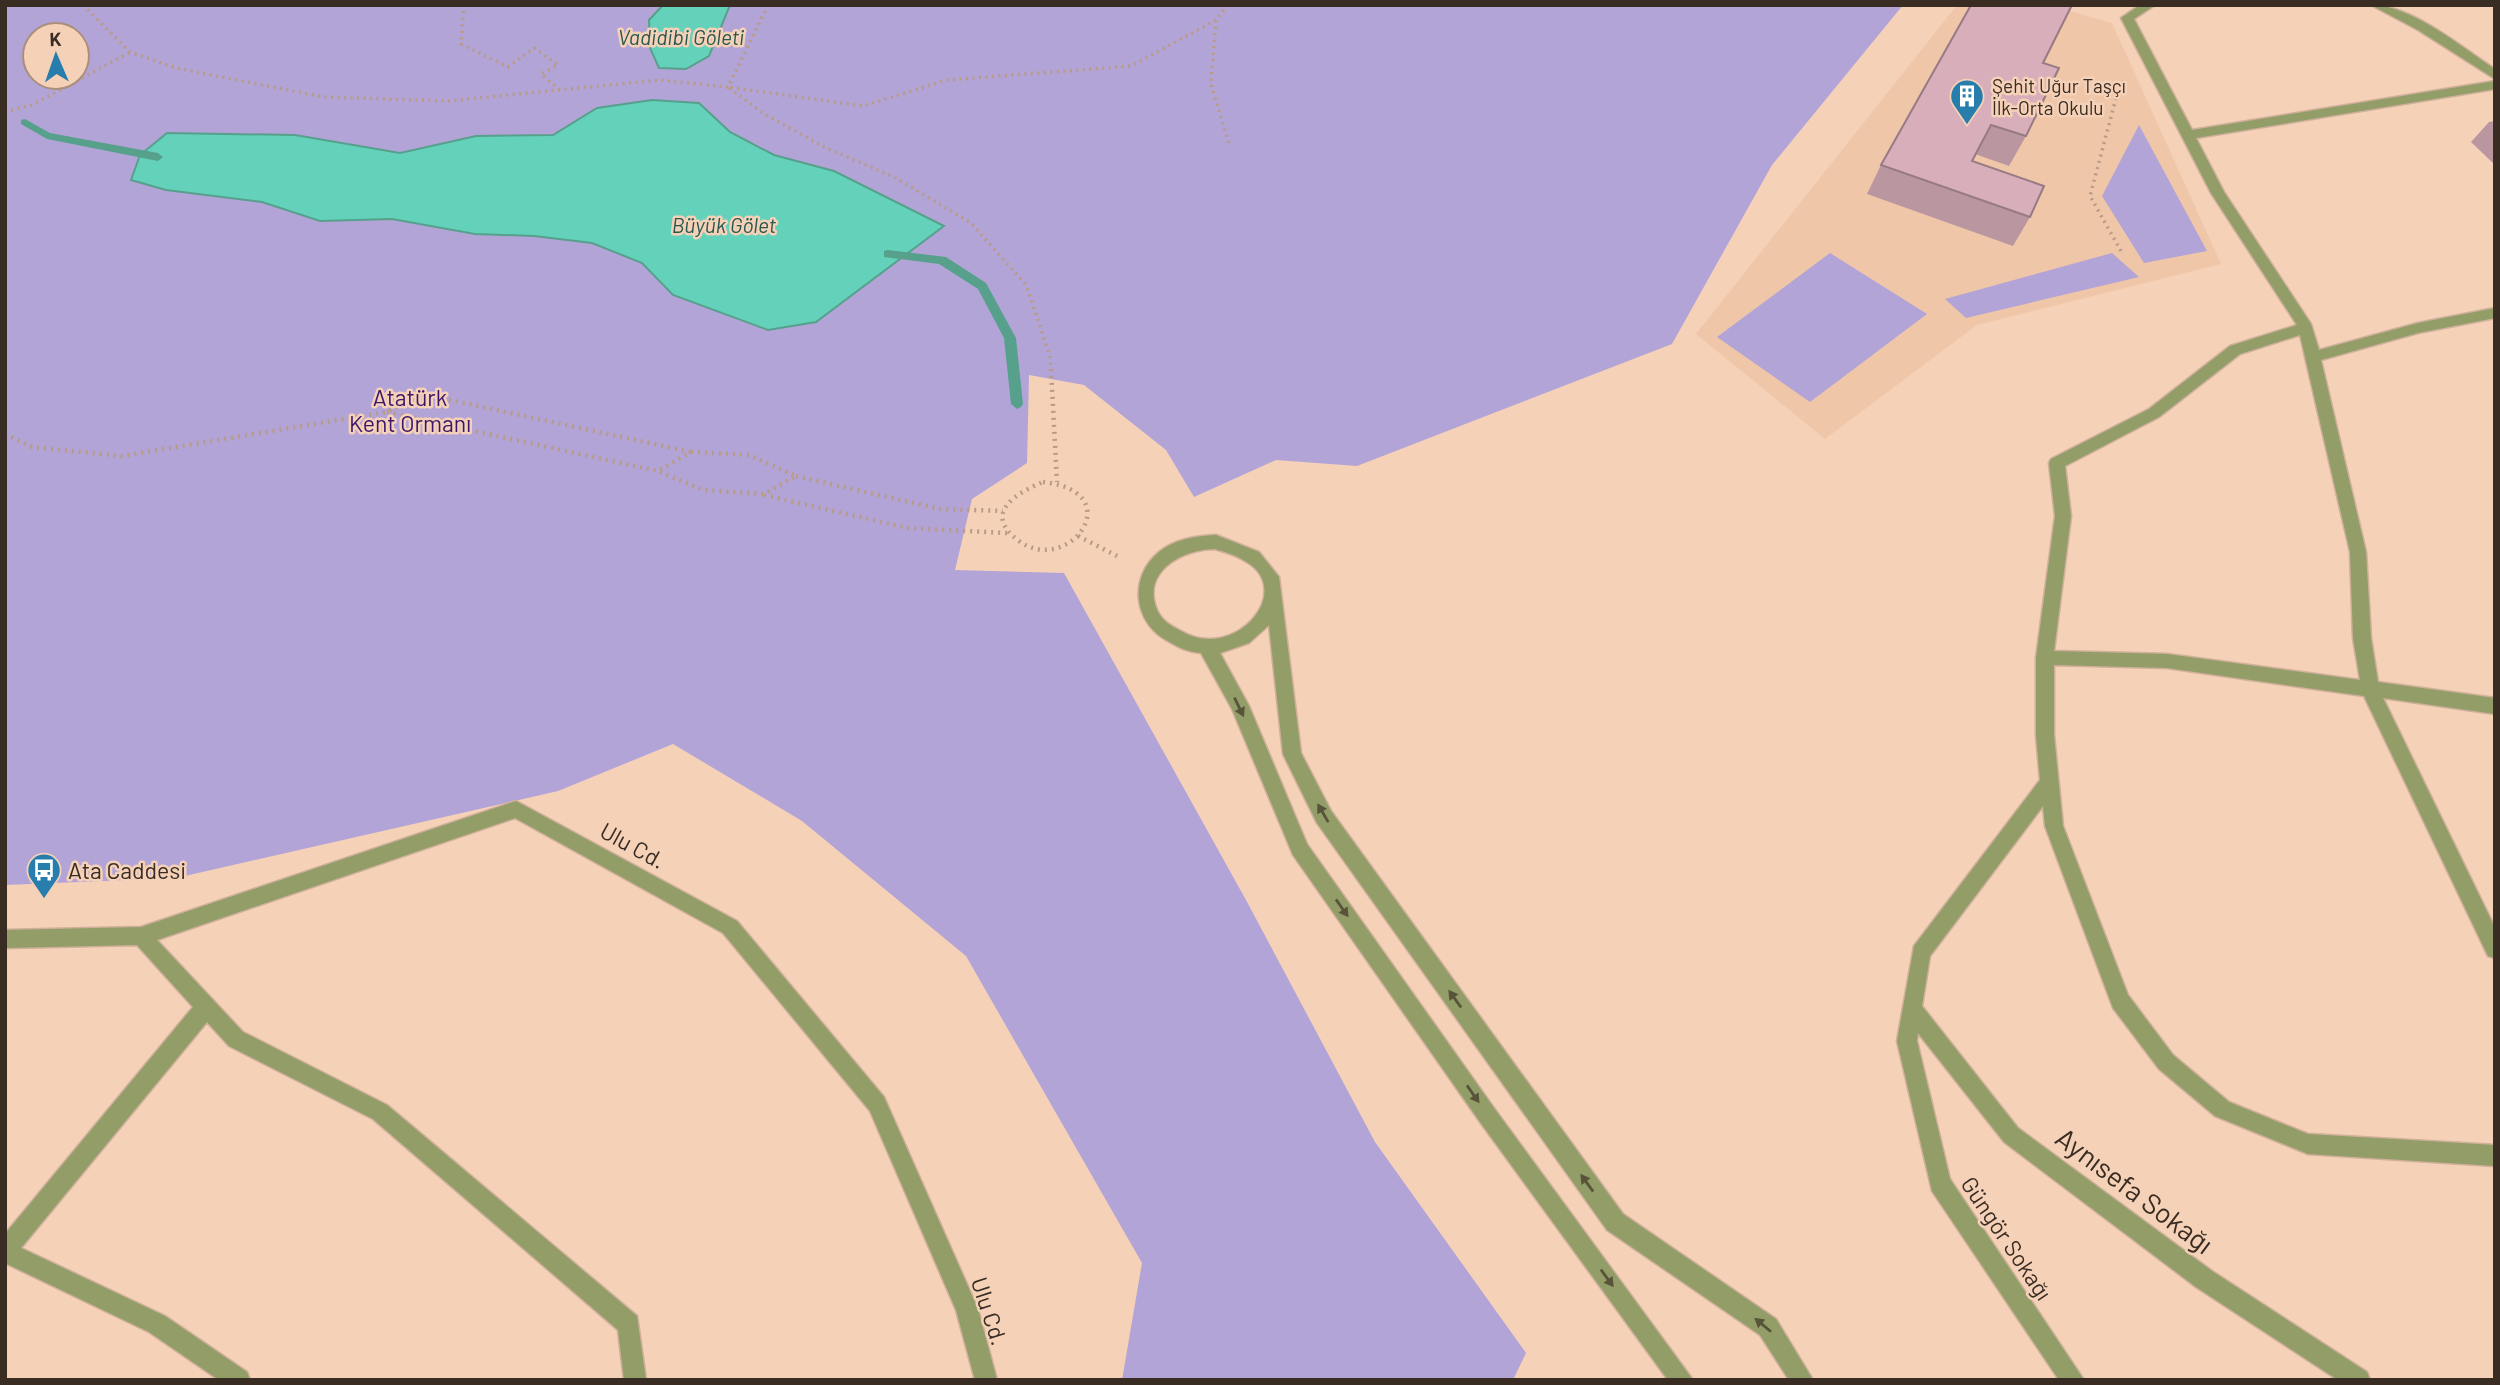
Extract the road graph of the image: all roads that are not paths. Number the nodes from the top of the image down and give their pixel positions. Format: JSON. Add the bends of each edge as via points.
{"nodes":[{"id":1,"x":2149,"y":5,"type":"edge"},
{"id":2,"x":2377,"y":5,"type":"edge"},
{"id":3,"x":2495,"y":75,"type":"edge"},
{"id":4,"x":2495,"y":85,"type":"edge"},
{"id":5,"x":2188,"y":135,"type":"junction"},
{"id":6,"x":2495,"y":313,"type":"edge"},
{"id":7,"x":2306,"y":328,"type":"junction"},
{"id":8,"x":2313,"y":357,"type":"junction"},
{"id":9,"x":1273,"y":589,"type":"junction"},
{"id":10,"x":1207,"y":647,"type":"junction"},
{"id":11,"x":2045,"y":658,"type":"junction"},
{"id":12,"x":2370,"y":689,"type":"junction"},
{"id":13,"x":2495,"y":706,"type":"edge"},
{"id":14,"x":2050,"y":782,"type":"junction"},
{"id":15,"x":141,"y":936,"type":"junction"},
{"id":16,"x":5,"y":939,"type":"edge"},
{"id":17,"x":2495,"y":948,"type":"edge"},
{"id":18,"x":206,"y":1007,"type":"junction"},
{"id":19,"x":1912,"y":1009,"type":"junction"},
{"id":20,"x":2495,"y":1156,"type":"edge"},
{"id":21,"x":5,"y":1251,"type":"edge"},
{"id":22,"x":239,"y":1380,"type":"edge"},
{"id":23,"x":635,"y":1380,"type":"edge"},
{"id":24,"x":986,"y":1380,"type":"edge"},
{"id":25,"x":1682,"y":1380,"type":"edge"},
{"id":26,"x":1802,"y":1380,"type":"edge"},
{"id":27,"x":2073,"y":1380,"type":"edge"},
{"id":28,"x":2358,"y":1380,"type":"edge"}],
"edges":[{"from":1,"to":5,"type":"street","via":[[2127,18]]},
{"from":2,"to":3,"type":"street","via":[[2422,27]]},
{"from":4,"to":5,"type":"street"},
{"from":5,"to":7,"type":"street","via":[[2218,193]]},
{"from":6,"to":8,"type":"street","via":[[2418,328]]},
{"from":7,"to":8,"type":"street"},
{"from":7,"to":11,"type":"street","via":[[2235,350],[2154,413],[2057,463],[2063,516]]},
{"from":8,"to":12,"type":"street","via":[[2358,552],[2362,638]]},
{"from":9,"to":10,"type":"street","via":[[1262,624],[1227,645]]},
{"from":9,"to":10,"type":"street","via":[[1268,571],[1255,556],[1237,547],[1195,543],[1159,561],[1145,592],[1155,624],[1178,640]]},
{"from":26,"to":9,"type":"street","one_way":true,"via":[[1768,1327],[1615,1222],[1324,817],[1292,754]]},
{"from":10,"to":25,"type":"street","one_way":true,"via":[[1240,706],[1300,849],[1487,1115]]},
{"from":11,"to":12,"type":"street","via":[[2167,661]]},
{"from":11,"to":14,"type":"street"},
{"from":12,"to":13,"type":"street"},
{"from":12,"to":17,"type":"street"},
{"from":14,"to":19,"type":"street","name":"Güngör Sokağı","via":[[1921,953]]},
{"from":14,"to":20,"type":"street","via":[[2054,826],[2120,1002],[2166,1062],[2222,1109],[2308,1144]]},
{"from":15,"to":16,"type":"street","name":"Ulu Cd."},
{"from":15,"to":18,"type":"street"},
{"from":15,"to":24,"type":"street","name":"Ulu Cd.","via":[[516,808],[730,928],[877,1104],[967,1309]]},
{"from":18,"to":21,"type":"street"},
{"from":18,"to":23,"type":"street","via":[[236,1039],[380,1112],[629,1324]]},
{"from":19,"to":27,"type":"street","name":"Güngör Sokağı","via":[[1907,1041],[1940,1183]]},
{"from":19,"to":28,"type":"street","name":"Aynısefa Sokağı","via":[[2011,1135],[2204,1279]]},
{"from":21,"to":22,"type":"street","via":[[157,1324]]}]}
